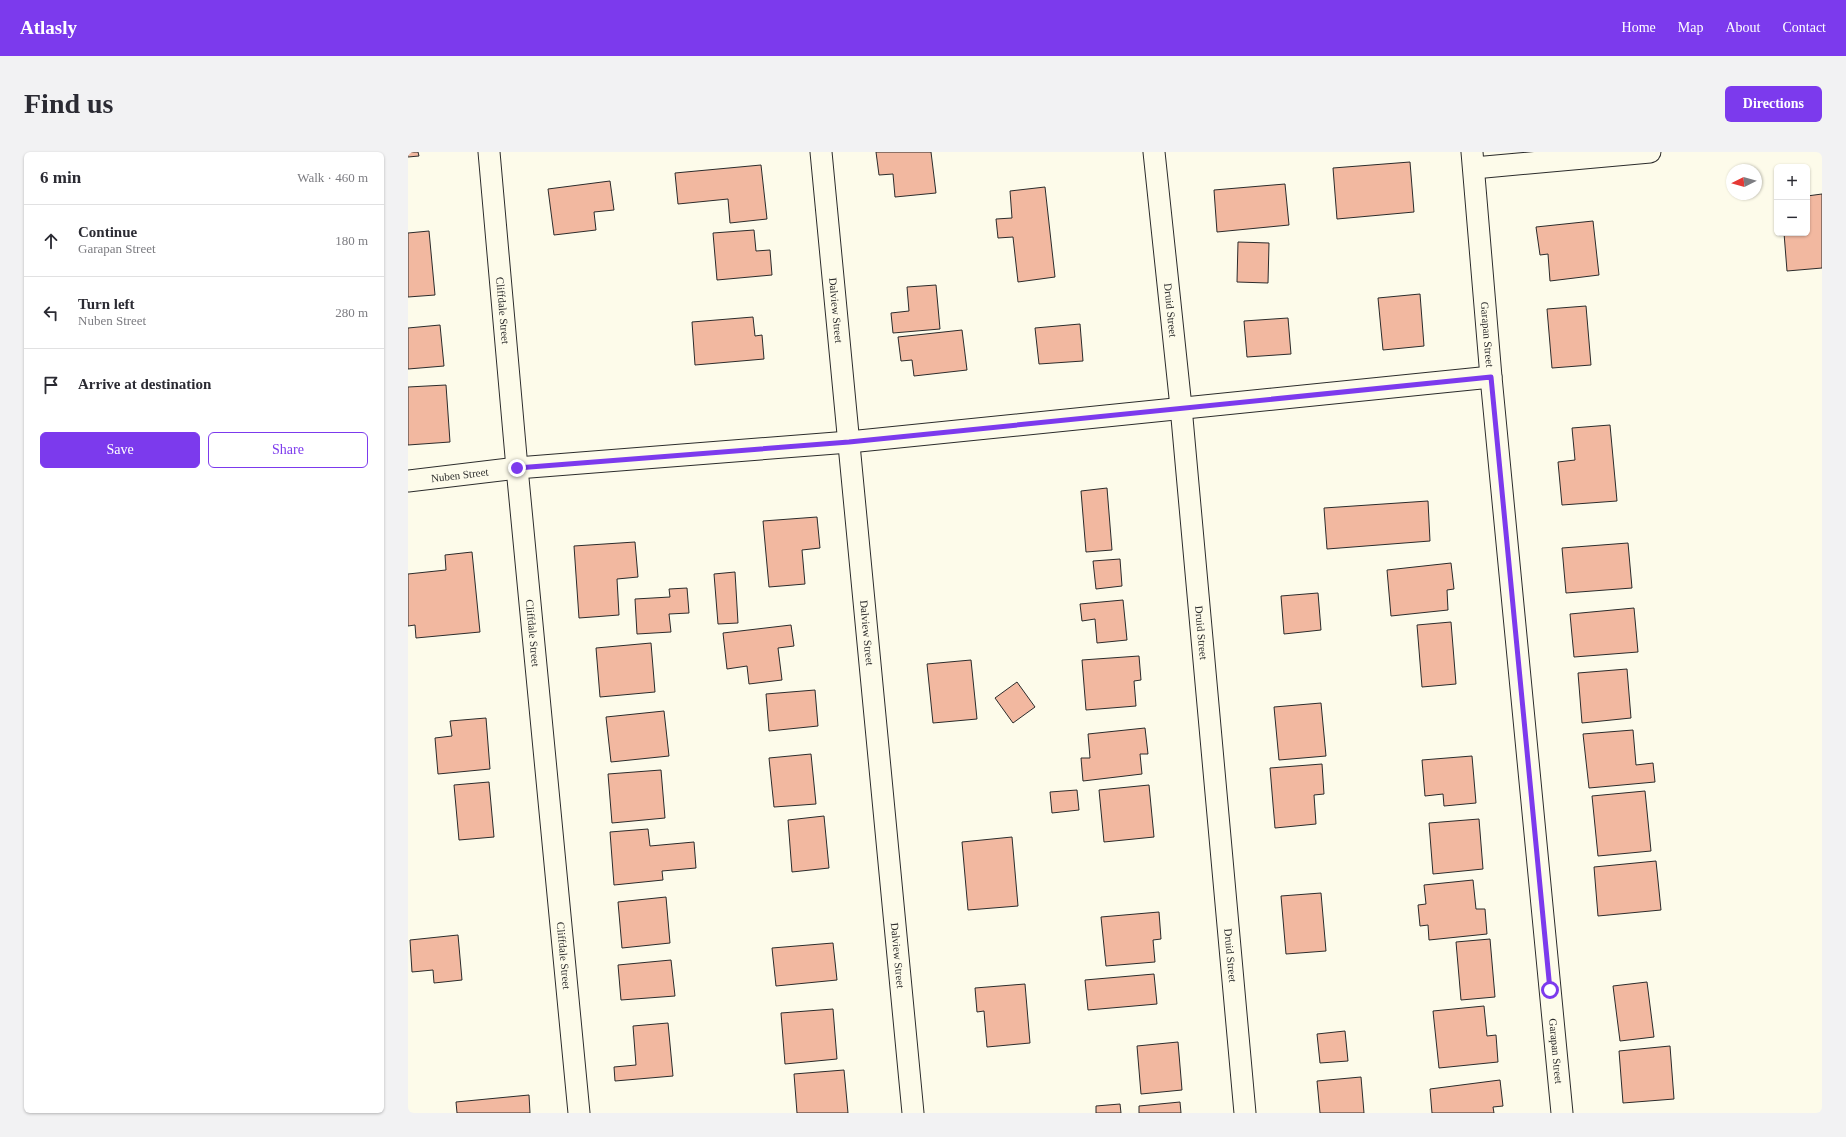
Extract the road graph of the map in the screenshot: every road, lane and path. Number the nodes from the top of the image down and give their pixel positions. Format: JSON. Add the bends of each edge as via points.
{"nodes":[{"id":1,"x":489,"y":152,"type":"edge"},
{"id":2,"x":821,"y":152,"type":"edge"},
{"id":3,"x":1154,"y":152,"type":"edge"},
{"id":4,"x":1650,"y":152,"type":"edge"},
{"id":5,"x":1473,"y":160,"type":"edge"},
{"id":6,"x":1491,"y":377,"type":"junction"},
{"id":7,"x":1181,"y":407,"type":"junction"},
{"id":8,"x":849,"y":442,"type":"junction"},
{"id":9,"x":517,"y":468,"type":"junction"},
{"id":10,"x":408,"y":482,"type":"edge"},
{"id":11,"x":579,"y":1113,"type":"edge"},
{"id":12,"x":913,"y":1113,"type":"edge"},
{"id":13,"x":1245,"y":1113,"type":"edge"},
{"id":14,"x":1562,"y":1113,"type":"edge"}],
"edges":[{"from":1,"to":9,"type":"street","name":"Cliffdale Street"},
{"from":2,"to":8,"type":"street","name":"Dalview Street"},
{"from":3,"to":7,"type":"street","name":"Druid Street"},
{"from":4,"to":5,"type":"street"},
{"from":5,"to":6,"type":"street","name":"Garapan Street"},
{"from":6,"to":7,"type":"street","name":"Nuben Street"},
{"from":6,"to":14,"type":"street","name":"Garapan Street"},
{"from":7,"to":8,"type":"street","name":"Nuben Street"},
{"from":7,"to":13,"type":"street","name":"Druid Street"},
{"from":8,"to":9,"type":"street","name":"Nuben Street"},
{"from":8,"to":12,"type":"street","name":"Dalview Street"},
{"from":9,"to":10,"type":"street","name":"Nuben Street"},
{"from":9,"to":11,"type":"street","name":"Cliffdale Street"}]}
